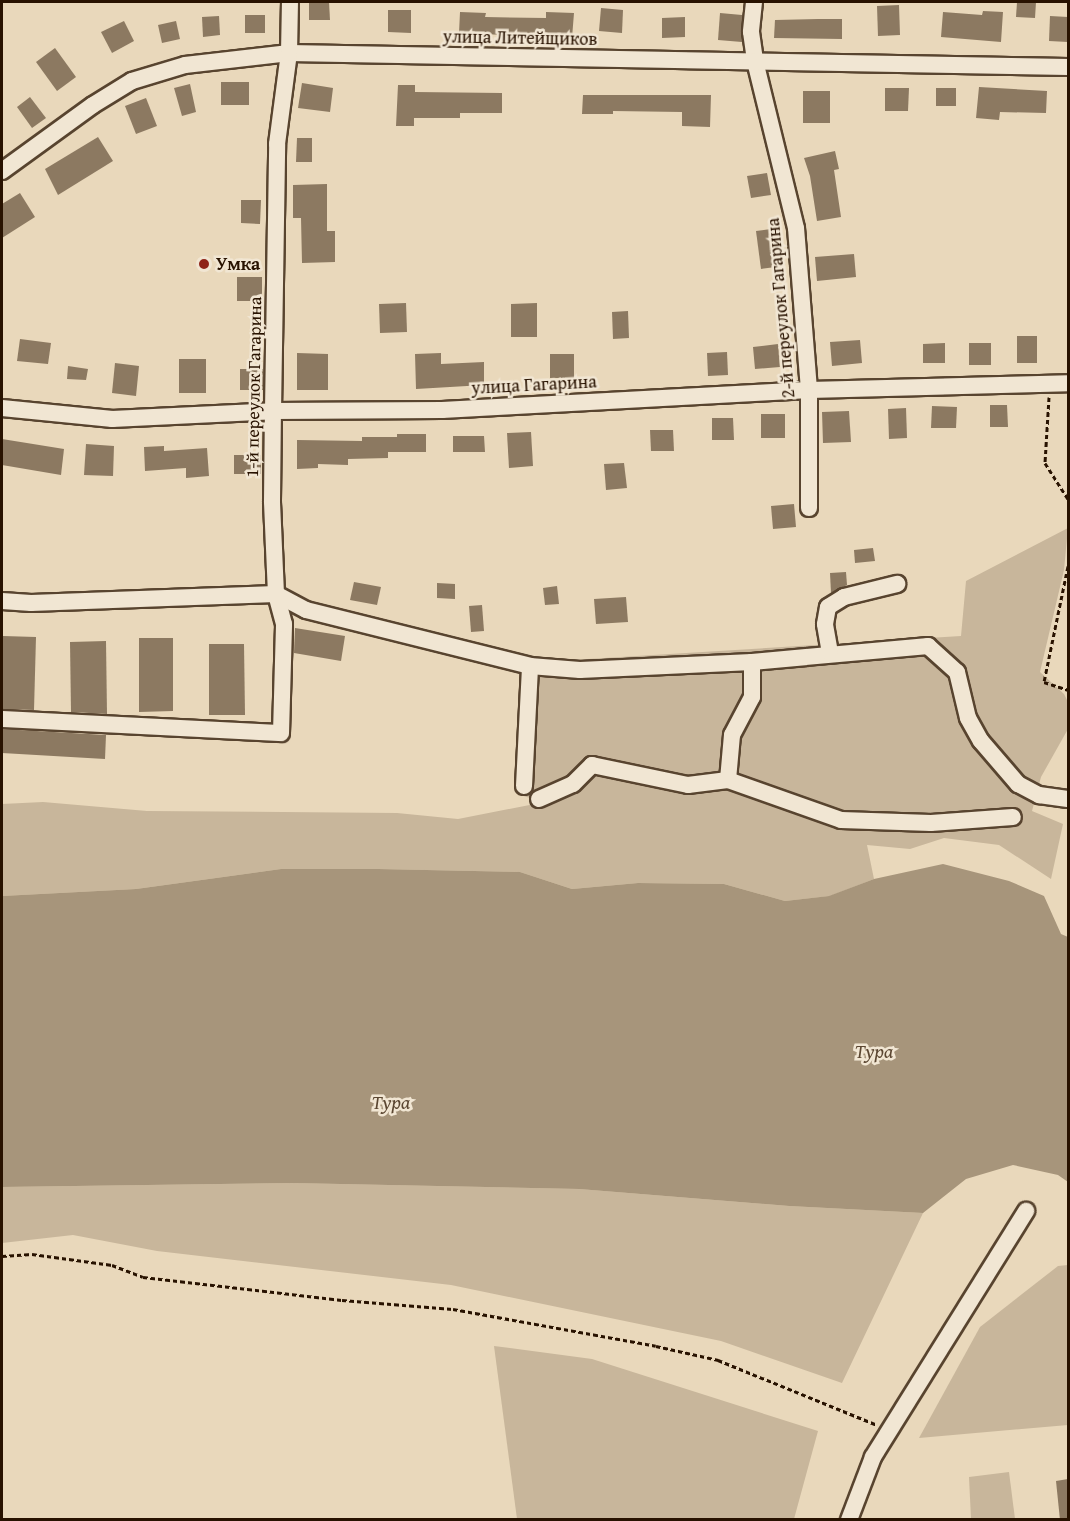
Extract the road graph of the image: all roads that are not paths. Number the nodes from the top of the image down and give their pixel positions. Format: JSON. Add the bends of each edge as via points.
{"nodes":[{"id":1,"x":290,"y":2,"type":"edge"},
{"id":2,"x":754,"y":2,"type":"edge"},
{"id":3,"x":289,"y":53,"type":"junction"},
{"id":4,"x":755,"y":62,"type":"junction"},
{"id":5,"x":1068,"y":67,"type":"edge"},
{"id":6,"x":2,"y":171,"type":"edge"},
{"id":7,"x":1068,"y":382,"type":"edge"},
{"id":8,"x":809,"y":390,"type":"junction"},
{"id":9,"x":2,"y":408,"type":"edge"},
{"id":10,"x":273,"y":411,"type":"junction"},
{"id":11,"x":809,"y":507,"type":"dead end"},
{"id":12,"x":897,"y":584,"type":"dead end"},
{"id":13,"x":276,"y":594,"type":"junction"},
{"id":14,"x":2,"y":601,"type":"edge"},
{"id":15,"x":830,"y":653,"type":"junction"},
{"id":16,"x":752,"y":662,"type":"junction"},
{"id":17,"x":530,"y":666,"type":"junction"},
{"id":18,"x":2,"y":719,"type":"edge"},
{"id":19,"x":728,"y":780,"type":"junction"},
{"id":20,"x":524,"y":786,"type":"dead end"},
{"id":21,"x":539,"y":799,"type":"dead end"},
{"id":22,"x":1068,"y":800,"type":"edge"},
{"id":23,"x":1013,"y":817,"type":"dead end"},
{"id":24,"x":1026,"y":1211,"type":"dead end"},
{"id":25,"x":849,"y":1520,"type":"edge"}],
"edges":[{"from":1,"to":3,"type":"street","name":"1-й переулок Гагарина"},
{"from":2,"to":4,"type":"street","name":"2-й переулок Гагарина","via":[[751,32]]},
{"from":3,"to":4,"type":"street","name":"улица Литейщиков"},
{"from":3,"to":6,"type":"street","name":"улица Литейщиков","via":[[185,65],[132,81]]},
{"from":3,"to":10,"type":"street","name":"1-й переулок Гагарина","via":[[277,144]]},
{"from":4,"to":5,"type":"street","name":"улица Литейщиков"},
{"from":4,"to":8,"type":"street","name":"2-й переулок Гагарина","via":[[796,228]]},
{"from":7,"to":8,"type":"street","name":"улица Гагарина"},
{"from":8,"to":10,"type":"street","name":"улица Гагарина","via":[[442,410]]},
{"from":8,"to":11,"type":"street","name":"2-й переулок Гагарина"},
{"from":9,"to":10,"type":"street","name":"улица Гагарина","via":[[112,419]]},
{"from":10,"to":13,"type":"street","name":"1-й переулок Гагарина"},
{"from":12,"to":15,"type":"street","via":[[844,597],[828,607],[825,624]]},
{"from":13,"to":14,"type":"street"},
{"from":13,"to":17,"type":"street","via":[[306,610]]},
{"from":13,"to":18,"type":"street","name":"1-й переулок Гагарина","via":[[284,624],[281,733]]},
{"from":15,"to":16,"type":"street"},
{"from":15,"to":22,"type":"street","via":[[928,646],[957,672],[981,741],[1018,784],[1039,795]]},
{"from":16,"to":17,"type":"street","via":[[622,670]]},
{"from":16,"to":19,"type":"street","via":[[752,697],[732,735]]},
{"from":17,"to":20,"type":"street"},
{"from":19,"to":21,"type":"street","via":[[688,785],[592,765],[573,784]]},
{"from":19,"to":23,"type":"street","via":[[841,820],[931,823]]},
{"from":24,"to":25,"type":"street","via":[[873,1457]]}]}
